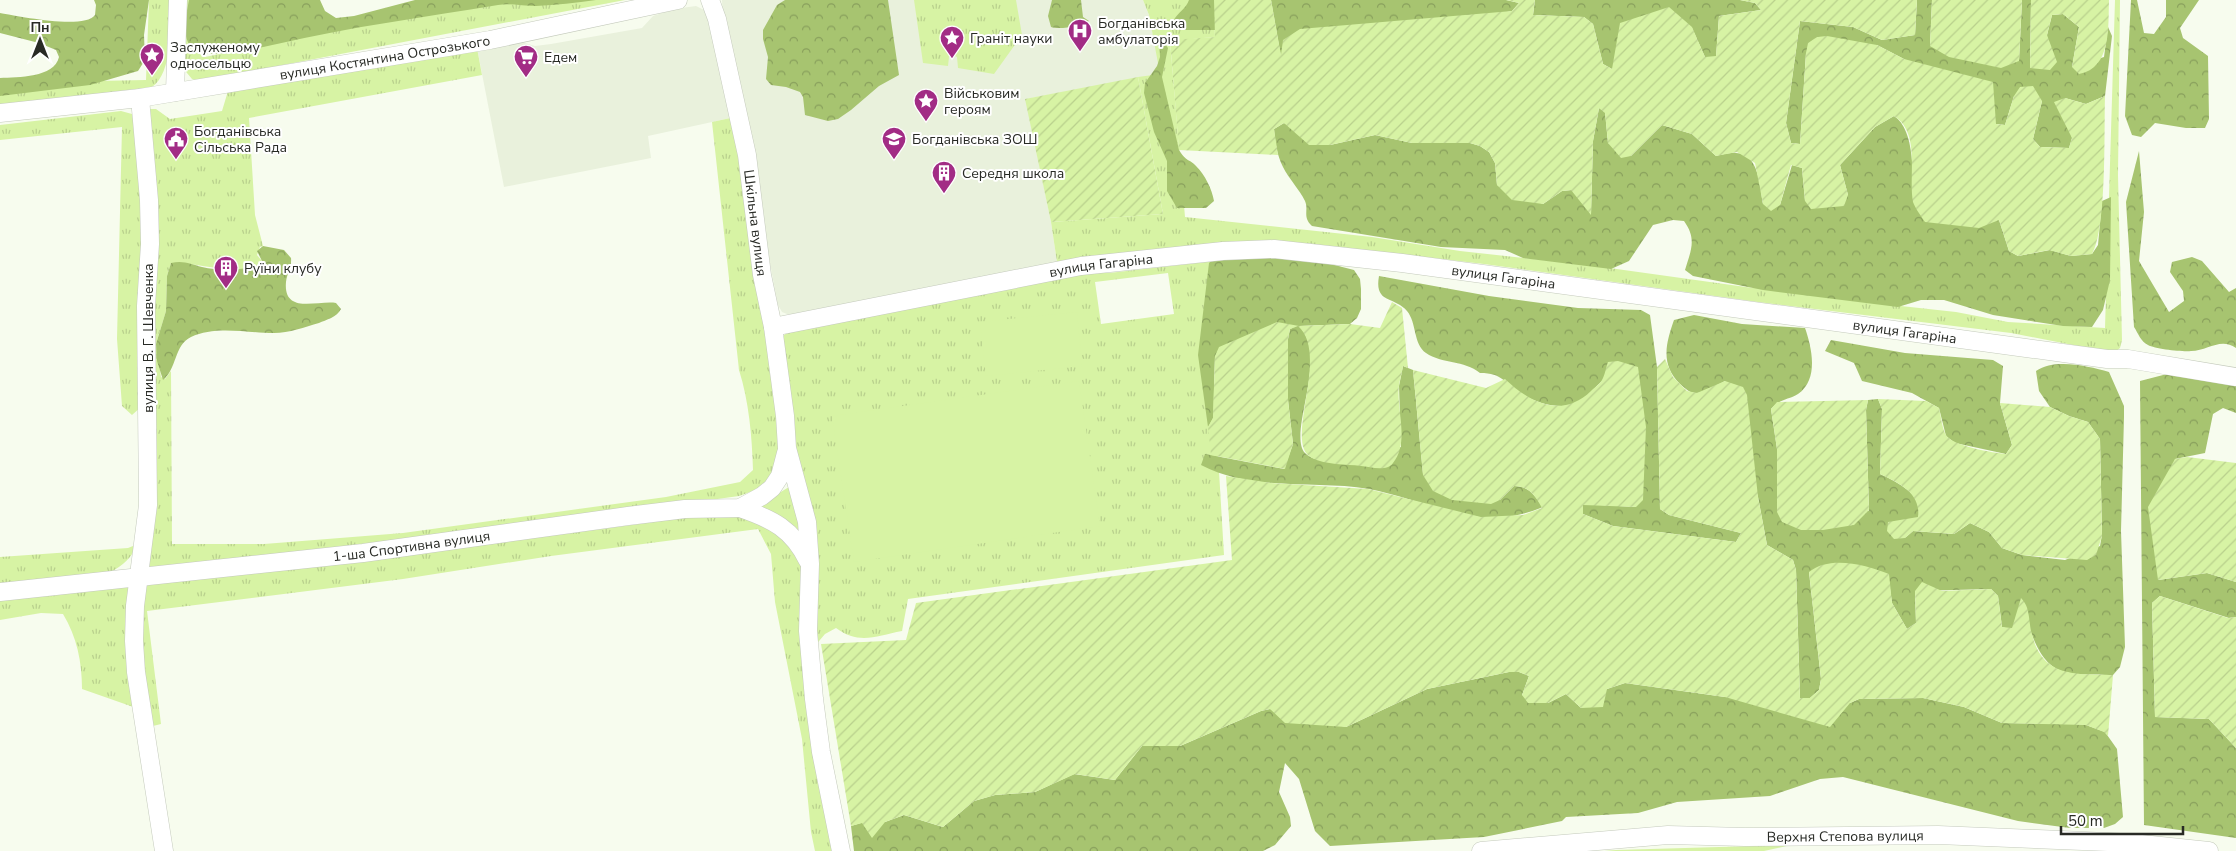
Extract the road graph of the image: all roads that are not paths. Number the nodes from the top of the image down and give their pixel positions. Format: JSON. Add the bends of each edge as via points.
{"nodes":[{"id":1,"x":178,"y":0,"type":"edge"},
{"id":2,"x":678,"y":0,"type":"edge"},
{"id":3,"x":710,"y":0,"type":"edge"},
{"id":4,"x":175,"y":92,"type":"junction"},
{"id":5,"x":140,"y":98,"type":"junction"},
{"id":6,"x":0,"y":113,"type":"edge"},
{"id":7,"x":773,"y":327,"type":"junction"},
{"id":8,"x":2236,"y":377,"type":"edge"},
{"id":9,"x":787,"y":448,"type":"junction"},
{"id":10,"x":740,"y":508,"type":"junction"},
{"id":11,"x":810,"y":564,"type":"junction"},
{"id":12,"x":139,"y":578,"type":"junction"},
{"id":13,"x":0,"y":592,"type":"edge"},
{"id":14,"x":164,"y":851,"type":"edge"},
{"id":15,"x":841,"y":851,"type":"edge"},
{"id":16,"x":1481,"y":851,"type":"edge"},
{"id":17,"x":2209,"y":851,"type":"edge"}],
"edges":[{"from":1,"to":4,"type":"street"},
{"from":2,"to":4,"type":"street","name":"вулиця Костянтина Острозького","via":[[490,40]]},
{"from":3,"to":7,"type":"street","name":"Шкільна вулиця","via":[[747,155],[762,275]]},
{"from":4,"to":5,"type":"street","name":"вулиця Костянтина Острозького"},
{"from":5,"to":6,"type":"street","name":"вулиця Костянтина Острозького"},
{"from":5,"to":12,"type":"street","name":"вулиця В. Г. Шевченка","via":[[150,244],[146,306],[148,505]]},
{"from":7,"to":8,"type":"street","name":"вулиця Гагаріна","via":[[1082,266],[1223,251],[1274,249],[1402,263],[2107,359],[2128,359]]},
{"from":7,"to":9,"type":"street","name":"Шкільна вулиця"},
{"from":9,"to":10,"type":"street","name":"1-ша Спортивна вулиця","via":[[780,476],[772,488]]},
{"from":9,"to":11,"type":"street","via":[[807,522]]},
{"from":10,"to":11,"type":"street","via":[[783,527]]},
{"from":10,"to":12,"type":"street","name":"1-ша Спортивна вулиця","via":[[685,509],[364,553]]},
{"from":11,"to":15,"type":"street","via":[[808,631],[814,699]]},
{"from":12,"to":13,"type":"street","name":"1-ша Спортивна вулиця"},
{"from":12,"to":14,"type":"street","name":"вулиця В. Г. Шевченка","via":[[134,606],[136,672]]},
{"from":16,"to":17,"type":"street","name":"Верхня Степова вулиця","via":[[1668,835],[1938,835],[2132,842]]}]}
